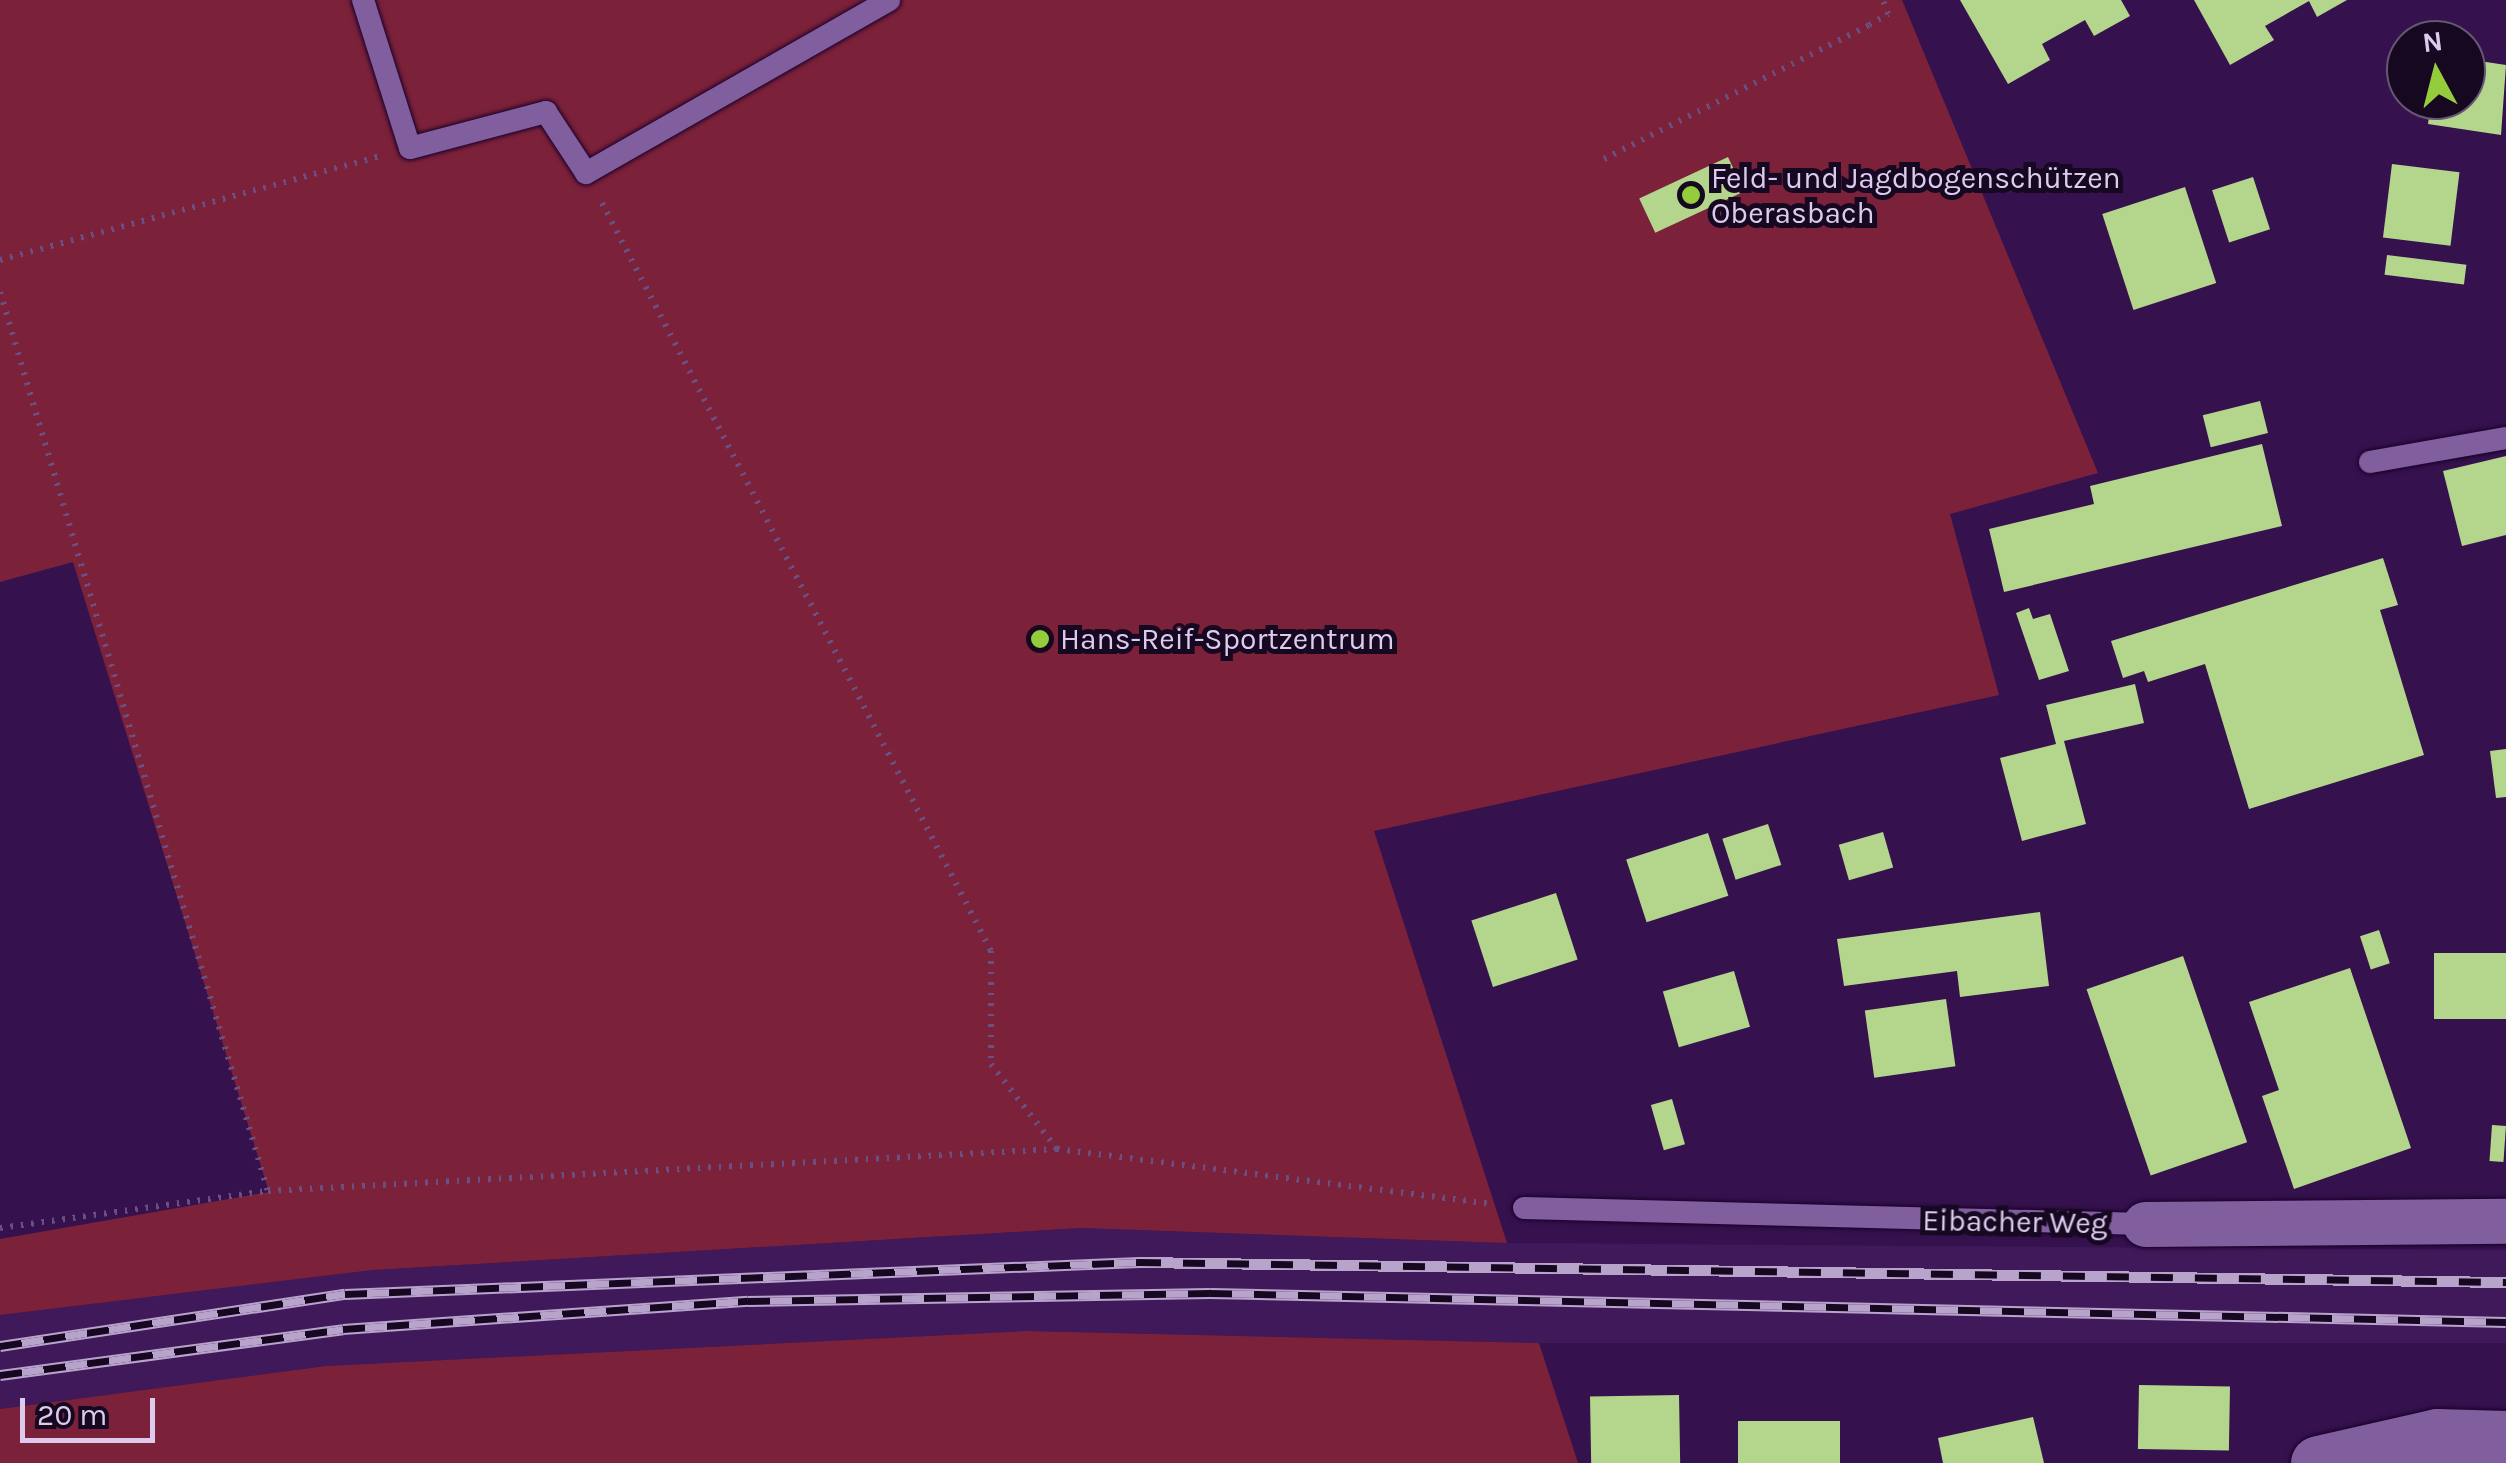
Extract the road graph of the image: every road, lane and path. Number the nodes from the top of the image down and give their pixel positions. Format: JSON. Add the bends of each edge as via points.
{"nodes":[{"id":1,"x":363,"y":0,"type":"edge"},
{"id":2,"x":888,"y":0,"type":"edge"},
{"id":3,"x":1883,"y":0,"type":"edge"},
{"id":4,"x":410,"y":148,"type":"junction"},
{"id":5,"x":1604,"y":158,"type":"dead end"},
{"id":6,"x":586,"y":173,"type":"junction"},
{"id":7,"x":0,"y":260,"type":"edge"},
{"id":8,"x":0,"y":292,"type":"edge"},
{"id":9,"x":2506,"y":438,"type":"edge"},
{"id":10,"x":2370,"y":462,"type":"dead end"},
{"id":11,"x":1057,"y":1149,"type":"junction"},
{"id":12,"x":268,"y":1191,"type":"junction"},
{"id":13,"x":1524,"y":1208,"type":"joint"},
{"id":14,"x":2506,"y":1222,"type":"edge"},
{"id":15,"x":2145,"y":1224,"type":"joint"},
{"id":16,"x":0,"y":1228,"type":"edge"},
{"id":17,"x":2506,"y":1438,"type":"edge"},
{"id":18,"x":2318,"y":1463,"type":"edge"}],
"edges":[{"from":1,"to":4,"type":"lane"},
{"from":2,"to":6,"type":"lane"},
{"from":3,"to":5,"type":"path","via":[[1888,14],[1870,25]]},
{"from":4,"to":6,"type":"lane","via":[[546,112]]},
{"from":4,"to":7,"type":"path"},
{"from":6,"to":11,"type":"path","via":[[990,951],[992,1064]]},
{"from":8,"to":12,"type":"path"},
{"from":9,"to":10,"type":"lane"},
{"from":11,"to":12,"type":"path"},
{"from":11,"to":13,"type":"path"},
{"from":12,"to":16,"type":"path"},
{"from":13,"to":15,"type":"lane","name":"Eibacher Weg"},
{"from":14,"to":15,"type":"street","name":"Eibacher Weg"},
{"from":17,"to":18,"type":"street","via":[[2438,1436]]}]}
